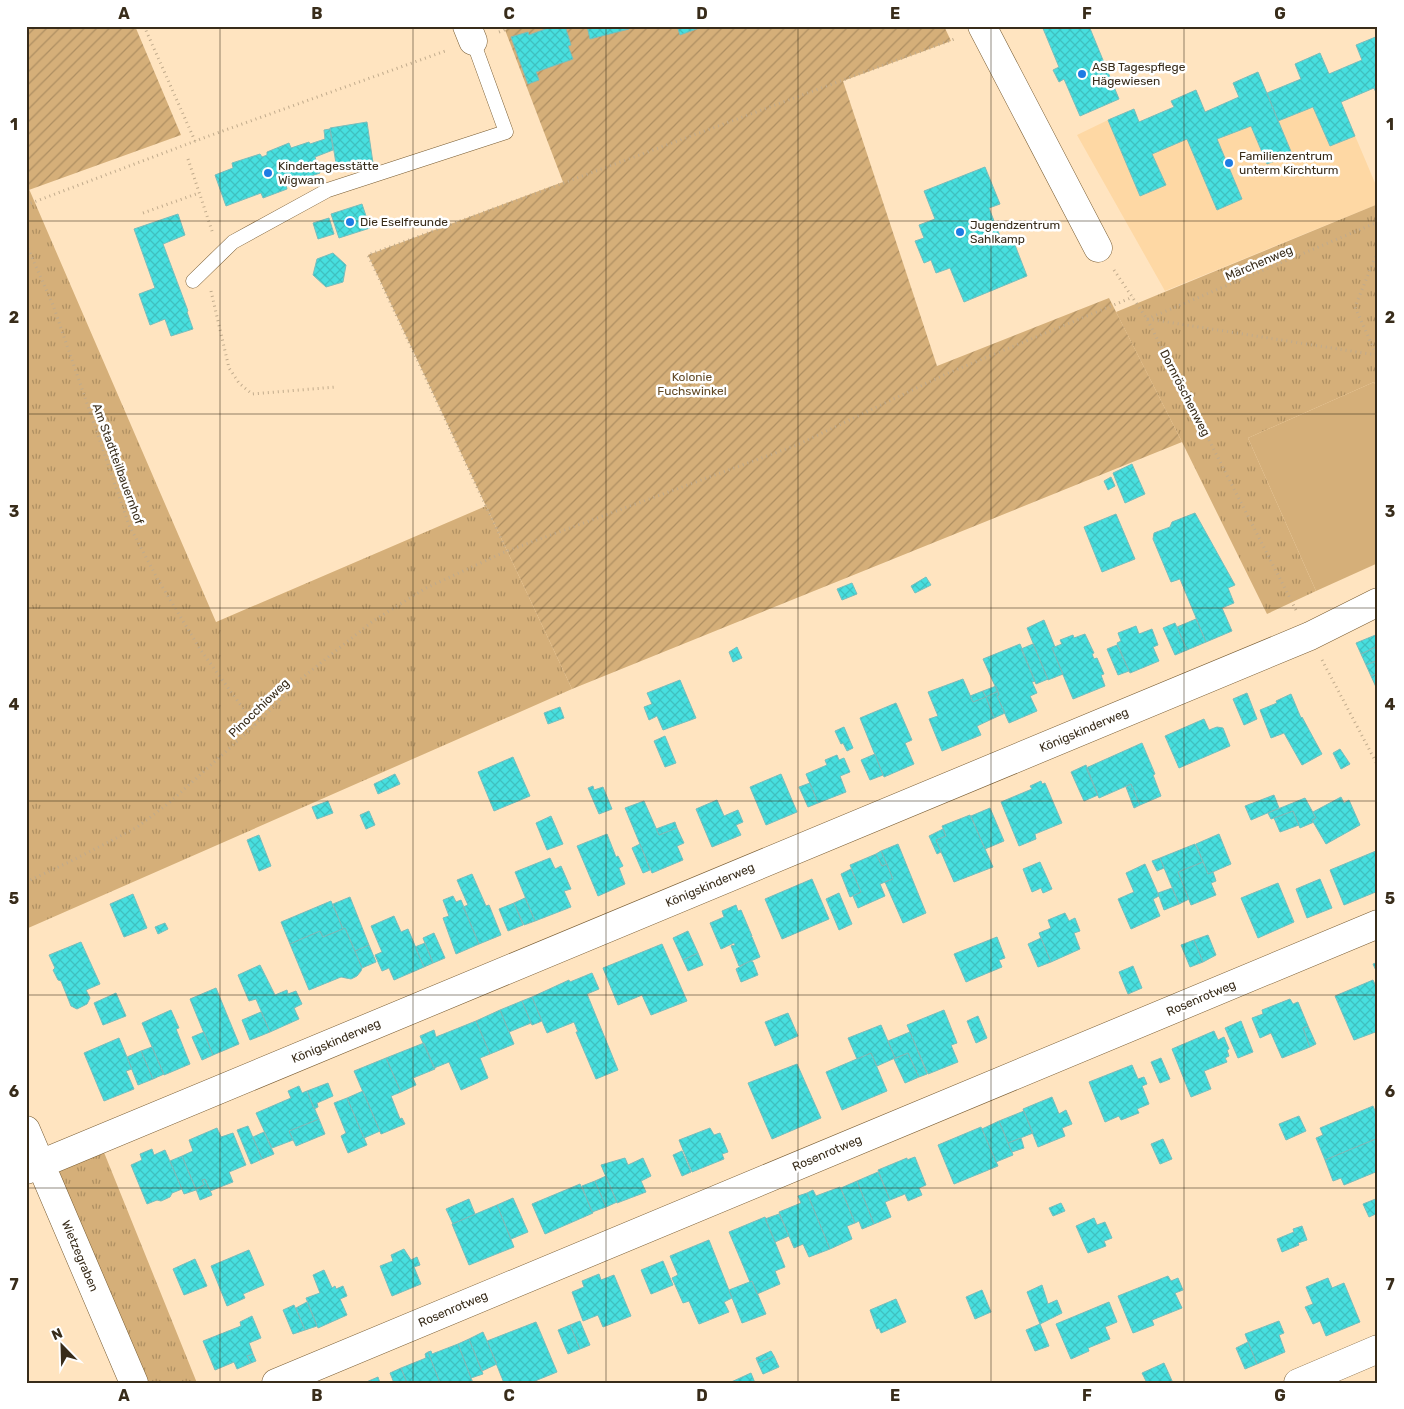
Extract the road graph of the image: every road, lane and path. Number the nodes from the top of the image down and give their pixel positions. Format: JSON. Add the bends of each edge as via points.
{"nodes":[{"id":1,"x":144,"y":26,"type":"edge"},
{"id":2,"x":514,"y":26,"type":"edge"},
{"id":3,"x":971,"y":31,"type":"edge"},
{"id":4,"x":470,"y":34,"type":"edge"},
{"id":5,"x":195,"y":141,"type":"junction"},
{"id":6,"x":188,"y":159,"type":"dead end"},
{"id":7,"x":199,"y":193,"type":"junction"},
{"id":8,"x":26,"y":205,"type":"edge"},
{"id":9,"x":142,"y":213,"type":"dead end"},
{"id":10,"x":1378,"y":222,"type":"edge"},
{"id":11,"x":26,"y":244,"type":"edge"},
{"id":12,"x":1098,"y":248,"type":"joint"},
{"id":13,"x":1378,"y":250,"type":"edge"},
{"id":14,"x":220,"y":254,"type":"junction"},
{"id":15,"x":206,"y":268,"type":"junction"},
{"id":16,"x":193,"y":281,"type":"dead end"},
{"id":17,"x":1133,"y":297,"type":"junction"},
{"id":18,"x":1147,"y":319,"type":"junction"},
{"id":19,"x":336,"y":387,"type":"dead end"},
{"id":20,"x":507,"y":551,"type":"junction"},
{"id":21,"x":1378,"y":602,"type":"edge"},
{"id":22,"x":1310,"y":636,"type":"junction"},
{"id":23,"x":255,"y":725,"type":"junction"},
{"id":24,"x":1378,"y":766,"type":"edge"},
{"id":25,"x":26,"y":882,"type":"edge"},
{"id":26,"x":1378,"y":924,"type":"edge"},
{"id":27,"x":26,"y":1130,"type":"edge"},
{"id":28,"x":34,"y":1167,"type":"edge"},
{"id":29,"x":1378,"y":1350,"type":"edge"},
{"id":30,"x":128,"y":1380,"type":"edge"},
{"id":31,"x":276,"y":1383,"type":"edge"},
{"id":32,"x":1298,"y":1383,"type":"edge"}],
"edges":[{"from":1,"to":5,"type":"path"},
{"from":2,"to":4,"type":"path"},
{"from":3,"to":12,"type":"street"},
{"from":3,"to":20,"type":"path","via":[[952,41],[368,255]]},
{"from":4,"to":5,"type":"path"},
{"from":4,"to":14,"type":"lane","via":[[506,132],[328,190],[233,242]]},
{"from":5,"to":8,"type":"path"},
{"from":6,"to":7,"type":"path"},
{"from":7,"to":9,"type":"path"},
{"from":7,"to":14,"type":"path"},
{"from":10,"to":18,"type":"path","name":"Märchenweg"},
{"from":11,"to":23,"type":"path","name":"Am Stadtteilbauernhof","via":[[53,305],[129,525],[200,649]]},
{"from":12,"to":17,"type":"path","name":"Dornröschenweg"},
{"from":13,"to":18,"type":"path","via":[[1354,308],[1376,355]]},
{"from":14,"to":15,"type":"lane"},
{"from":15,"to":16,"type":"lane"},
{"from":15,"to":19,"type":"path","via":[[229,368],[239,383],[252,394]]},
{"from":17,"to":18,"type":"path","name":"Dornröschenweg"},
{"from":17,"to":20,"type":"path","name":"Pinocchioweg","via":[[946,374],[797,445]]},
{"from":18,"to":22,"type":"path","name":"Dornröschenweg"},
{"from":20,"to":23,"type":"path","name":"Pinocchioweg","via":[[426,588],[373,621],[302,678]]},
{"from":21,"to":22,"type":"street","name":"Königskinderweg"},
{"from":22,"to":24,"type":"path","name":"Dornröschenweg"},
{"from":22,"to":28,"type":"street","name":"Königskinderweg"},
{"from":23,"to":25,"type":"path","name":"Pinocchioweg","via":[[169,803],[136,828]]},
{"from":26,"to":31,"type":"street","name":"Rosenrotweg"},
{"from":27,"to":28,"type":"street","name":"Wietzegraben"},
{"from":28,"to":30,"type":"street","name":"Wietzegraben"},
{"from":29,"to":32,"type":"street"}]}
